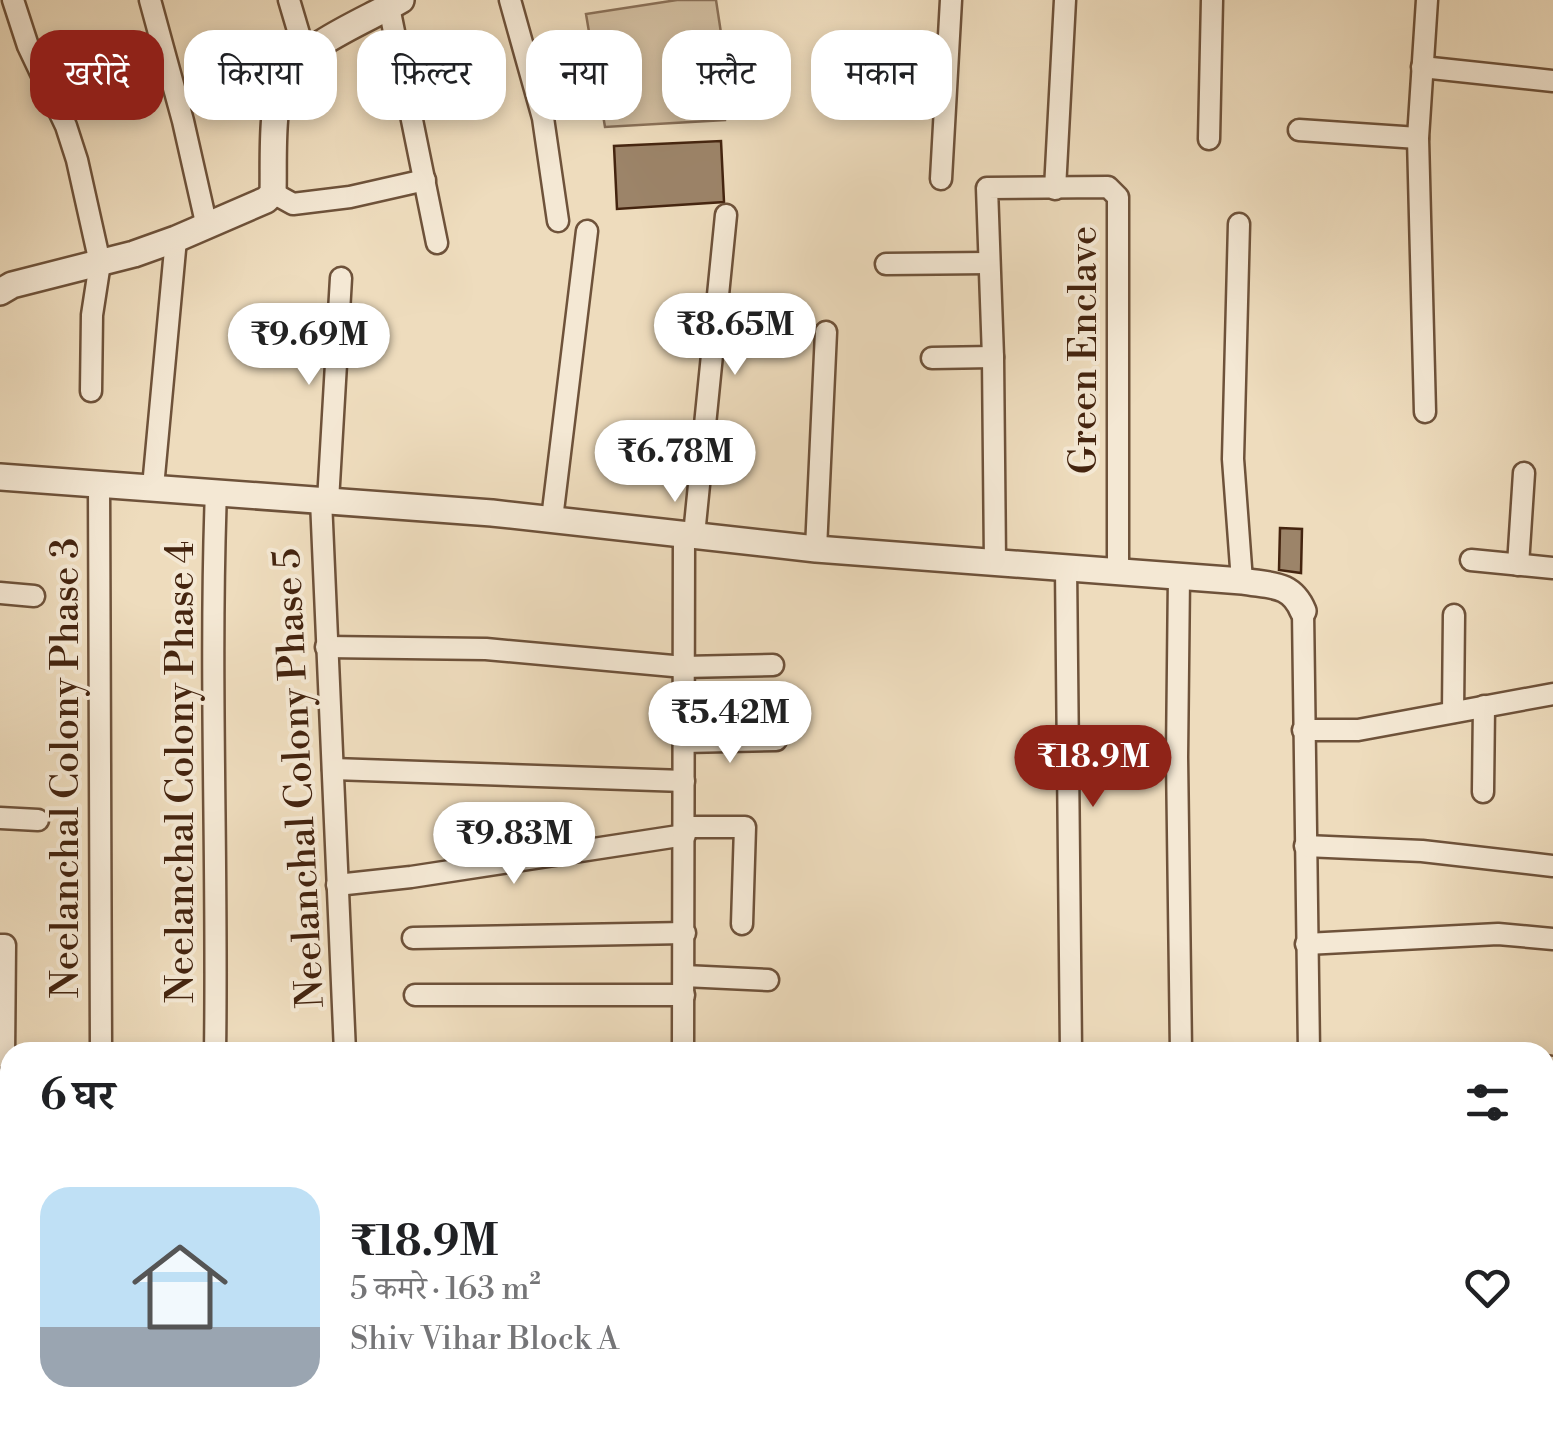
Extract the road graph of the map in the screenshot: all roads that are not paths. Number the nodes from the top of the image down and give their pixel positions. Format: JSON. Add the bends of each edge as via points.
{"nodes":[{"id":1,"x":14,"y":0,"type":"edge"},
{"id":2,"x":150,"y":0,"type":"edge"},
{"id":3,"x":289,"y":0,"type":"edge"},
{"id":4,"x":510,"y":0,"type":"edge"},
{"id":5,"x":950,"y":0,"type":"edge"},
{"id":6,"x":1064,"y":0,"type":"edge"},
{"id":7,"x":1212,"y":0,"type":"edge"},
{"id":8,"x":1427,"y":0,"type":"edge"},
{"id":9,"x":395,"y":4,"type":"edge"},
{"id":10,"x":298,"y":30,"type":"edge"},
{"id":11,"x":337,"y":36,"type":"edge"},
{"id":12,"x":1422,"y":67,"type":"junction"},
{"id":13,"x":1553,"y":81,"type":"edge"},
{"id":14,"x":277,"y":120,"type":"edge"},
{"id":15,"x":1300,"y":130,"type":"dead end"},
{"id":16,"x":1418,"y":138,"type":"junction"},
{"id":17,"x":1208,"y":139,"type":"dead end"},
{"id":18,"x":942,"y":179,"type":"dead end"},
{"id":19,"x":425,"y":180,"type":"junction"},
{"id":20,"x":1054,"y":189,"type":"junction"},
{"id":21,"x":273,"y":192,"type":"junction"},
{"id":22,"x":726,"y":215,"type":"dead end"},
{"id":23,"x":558,"y":220,"type":"dead end"},
{"id":24,"x":1239,"y":224,"type":"dead end"},
{"id":25,"x":206,"y":226,"type":"junction"},
{"id":26,"x":587,"y":231,"type":"dead end"},
{"id":27,"x":176,"y":239,"type":"junction"},
{"id":28,"x":438,"y":243,"type":"dead end"},
{"id":29,"x":100,"y":262,"type":"junction"},
{"id":30,"x":990,"y":263,"type":"junction"},
{"id":31,"x":886,"y":264,"type":"dead end"},
{"id":32,"x":341,"y":278,"type":"dead end"},
{"id":33,"x":0,"y":292,"type":"edge"},
{"id":34,"x":826,"y":332,"type":"dead end"},
{"id":35,"x":993,"y":357,"type":"junction"},
{"id":36,"x":932,"y":358,"type":"dead end"},
{"id":37,"x":91,"y":391,"type":"dead end"},
{"id":38,"x":1425,"y":412,"type":"dead end"},
{"id":39,"x":1524,"y":472,"type":"dead end"},
{"id":40,"x":0,"y":476,"type":"edge"},
{"id":41,"x":98,"y":483,"type":"junction"},
{"id":42,"x":152,"y":487,"type":"junction"},
{"id":43,"x":216,"y":491,"type":"junction"},
{"id":44,"x":324,"y":500,"type":"junction"},
{"id":45,"x":552,"y":519,"type":"junction"},
{"id":46,"x":689,"y":534,"type":"junction"},
{"id":47,"x":816,"y":549,"type":"junction"},
{"id":48,"x":1471,"y":560,"type":"dead end"},
{"id":49,"x":994,"y":562,"type":"junction"},
{"id":50,"x":1518,"y":565,"type":"junction"},
{"id":51,"x":1066,"y":567,"type":"junction"},
{"id":52,"x":1553,"y":568,"type":"edge"},
{"id":53,"x":1118,"y":571,"type":"junction"},
{"id":54,"x":1179,"y":576,"type":"junction"},
{"id":55,"x":1242,"y":582,"type":"junction"},
{"id":56,"x":0,"y":594,"type":"edge"},
{"id":57,"x":34,"y":596,"type":"dead end"},
{"id":58,"x":1303,"y":610,"type":"joint"},
{"id":59,"x":1454,"y":615,"type":"dead end"},
{"id":60,"x":326,"y":646,"type":"junction"},
{"id":61,"x":773,"y":665,"type":"dead end"},
{"id":62,"x":684,"y":667,"type":"junction"},
{"id":63,"x":1553,"y":694,"type":"edge"},
{"id":64,"x":1484,"y":706,"type":"junction"},
{"id":65,"x":1453,"y":712,"type":"junction"},
{"id":66,"x":1303,"y":730,"type":"junction"},
{"id":67,"x":776,"y":740,"type":"dead end"},
{"id":68,"x":684,"y":742,"type":"junction"},
{"id":69,"x":332,"y":769,"type":"junction"},
{"id":70,"x":684,"y":781,"type":"junction"},
{"id":71,"x":1483,"y":792,"type":"dead end"},
{"id":72,"x":0,"y":818,"type":"edge"},
{"id":73,"x":38,"y":820,"type":"dead end"},
{"id":74,"x":684,"y":831,"type":"junction"},
{"id":75,"x":1304,"y":846,"type":"junction"},
{"id":76,"x":1553,"y":866,"type":"edge"},
{"id":77,"x":337,"y":885,"type":"junction"},
{"id":78,"x":742,"y":924,"type":"dead end"},
{"id":79,"x":685,"y":933,"type":"junction"},
{"id":80,"x":413,"y":938,"type":"dead end"},
{"id":81,"x":1553,"y":939,"type":"edge"},
{"id":82,"x":0,"y":944,"type":"edge"},
{"id":83,"x":1306,"y":944,"type":"junction"},
{"id":84,"x":768,"y":980,"type":"dead end"},
{"id":85,"x":684,"y":985,"type":"junction"},
{"id":86,"x":416,"y":995,"type":"dead end"},
{"id":87,"x":4,"y":1042,"type":"edge"},
{"id":88,"x":101,"y":1042,"type":"edge"},
{"id":89,"x":214,"y":1042,"type":"edge"},
{"id":90,"x":345,"y":1042,"type":"edge"},
{"id":91,"x":683,"y":1042,"type":"edge"},
{"id":92,"x":1070,"y":1042,"type":"edge"},
{"id":93,"x":1181,"y":1042,"type":"edge"},
{"id":94,"x":1309,"y":1042,"type":"edge"}],
"edges":[{"from":1,"to":29,"type":"street","via":[[66,126]]},
{"from":2,"to":25,"type":"street"},
{"from":3,"to":10,"type":"street"},
{"from":4,"to":23,"type":"street","via":[[543,118]]},
{"from":5,"to":18,"type":"street"},
{"from":6,"to":20,"type":"street"},
{"from":7,"to":17,"type":"street"},
{"from":8,"to":12,"type":"street"},
{"from":9,"to":11,"type":"street"},
{"from":9,"to":19,"type":"street"},
{"from":12,"to":13,"type":"street"},
{"from":12,"to":16,"type":"street"},
{"from":14,"to":21,"type":"street"},
{"from":15,"to":16,"type":"street"},
{"from":16,"to":38,"type":"street"},
{"from":19,"to":21,"type":"street","via":[[293,204]]},
{"from":19,"to":28,"type":"street"},
{"from":20,"to":30,"type":"street","name":"Green Enclave","via":[[987,188]]},
{"from":20,"to":53,"type":"street","name":"Green Enclave","via":[[1108,187],[1118,197]]},
{"from":21,"to":25,"type":"street"},
{"from":22,"to":46,"type":"street"},
{"from":24,"to":55,"type":"street","via":[[1233,459]]},
{"from":25,"to":27,"type":"street"},
{"from":26,"to":45,"type":"street"},
{"from":27,"to":29,"type":"street"},
{"from":27,"to":42,"type":"street"},
{"from":29,"to":33,"type":"street"},
{"from":29,"to":37,"type":"street"},
{"from":30,"to":31,"type":"street"},
{"from":30,"to":35,"type":"street"},
{"from":32,"to":44,"type":"street","name":"Neelanchal Colony Phase 5"},
{"from":34,"to":47,"type":"street"},
{"from":35,"to":36,"type":"street"},
{"from":35,"to":49,"type":"street"},
{"from":39,"to":50,"type":"street"},
{"from":40,"to":41,"type":"street"},
{"from":41,"to":42,"type":"street"},
{"from":41,"to":88,"type":"street","name":"Neelanchal Colony Phase 3"},
{"from":42,"to":43,"type":"street"},
{"from":43,"to":44,"type":"street"},
{"from":43,"to":89,"type":"street","name":"Neelanchal Colony Phase 4"},
{"from":44,"to":45,"type":"street"},
{"from":44,"to":60,"type":"street","name":"Neelanchal Colony Phase 5"},
{"from":45,"to":46,"type":"street"},
{"from":46,"to":47,"type":"street"},
{"from":46,"to":62,"type":"street"},
{"from":47,"to":49,"type":"street"},
{"from":48,"to":50,"type":"street"},
{"from":49,"to":51,"type":"street"},
{"from":50,"to":52,"type":"street"},
{"from":51,"to":53,"type":"street"},
{"from":51,"to":92,"type":"street"},
{"from":53,"to":54,"type":"street"},
{"from":54,"to":55,"type":"street"},
{"from":54,"to":93,"type":"street"},
{"from":55,"to":58,"type":"street","via":[[1286,588]]},
{"from":56,"to":57,"type":"street"},
{"from":58,"to":66,"type":"street"},
{"from":59,"to":65,"type":"street"},
{"from":60,"to":62,"type":"street","via":[[486,649]]},
{"from":60,"to":69,"type":"street","name":"Neelanchal Colony Phase 5"},
{"from":61,"to":62,"type":"street"},
{"from":62,"to":68,"type":"street"},
{"from":63,"to":64,"type":"street"},
{"from":64,"to":65,"type":"street"},
{"from":64,"to":71,"type":"street"},
{"from":65,"to":66,"type":"street","via":[[1358,730]]},
{"from":66,"to":75,"type":"street"},
{"from":67,"to":68,"type":"street"},
{"from":68,"to":70,"type":"street"},
{"from":69,"to":70,"type":"street"},
{"from":69,"to":77,"type":"street","name":"Neelanchal Colony Phase 5"},
{"from":70,"to":74,"type":"street"},
{"from":72,"to":73,"type":"street"},
{"from":74,"to":77,"type":"street"},
{"from":74,"to":78,"type":"street","via":[[745,827]]},
{"from":74,"to":79,"type":"street"},
{"from":75,"to":76,"type":"street"},
{"from":75,"to":83,"type":"street"},
{"from":77,"to":90,"type":"street","name":"Neelanchal Colony Phase 5"},
{"from":79,"to":80,"type":"street"},
{"from":79,"to":85,"type":"street"},
{"from":81,"to":83,"type":"street","via":[[1498,934]]},
{"from":82,"to":87,"type":"street","via":[[6,944]]},
{"from":83,"to":94,"type":"street"},
{"from":84,"to":85,"type":"street"},
{"from":85,"to":86,"type":"street"},
{"from":85,"to":91,"type":"street"}]}
